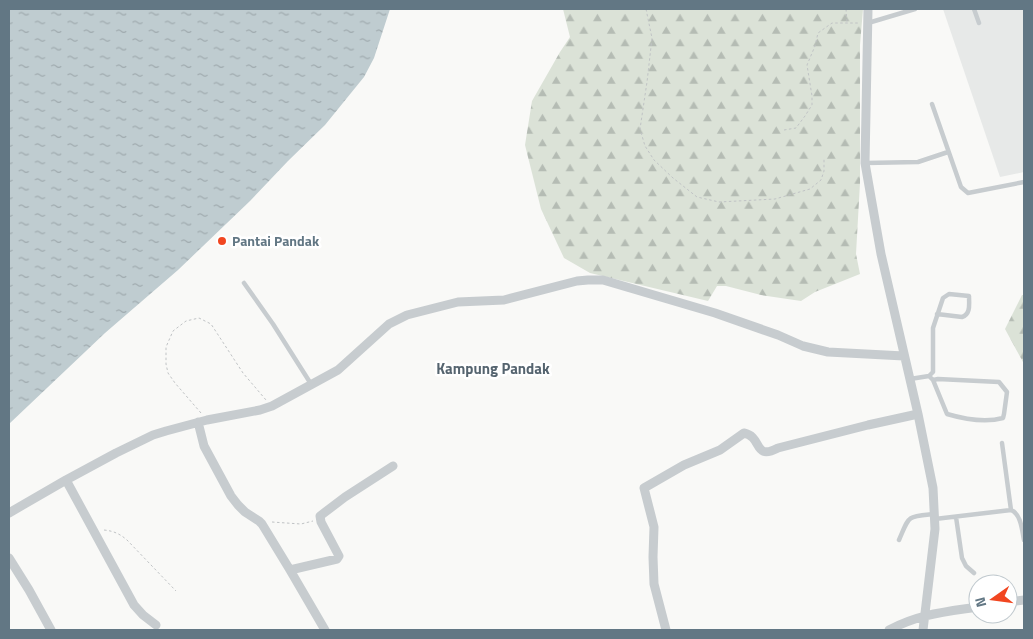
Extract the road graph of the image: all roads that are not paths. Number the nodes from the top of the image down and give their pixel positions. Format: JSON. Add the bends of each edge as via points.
{"nodes":[{"id":1,"x":868,"y":9,"type":"edge"},
{"id":2,"x":915,"y":9,"type":"edge"},
{"id":3,"x":974,"y":9,"type":"edge"},
{"id":4,"x":867,"y":23,"type":"junction"},
{"id":5,"x":979,"y":23,"type":"dead end"},
{"id":6,"x":932,"y":104,"type":"dead end"},
{"id":7,"x":948,"y":152,"type":"junction"},
{"id":8,"x":865,"y":163,"type":"junction"},
{"id":9,"x":1024,"y":182,"type":"edge"},
{"id":10,"x":244,"y":283,"type":"dead end"},
{"id":11,"x":937,"y":314,"type":"junction"},
{"id":12,"x":904,"y":356,"type":"junction"},
{"id":13,"x":931,"y":378,"type":"junction"},
{"id":14,"x":910,"y":379,"type":"junction"},
{"id":15,"x":311,"y":384,"type":"junction"},
{"id":16,"x":918,"y":414,"type":"junction"},
{"id":17,"x":203,"y":421,"type":"junction"},
{"id":18,"x":1002,"y":444,"type":"dead end"},
{"id":19,"x":393,"y":466,"type":"dead end"},
{"id":20,"x":66,"y":480,"type":"junction"},
{"id":21,"x":1011,"y":510,"type":"junction"},
{"id":22,"x":9,"y":513,"type":"edge"},
{"id":23,"x":935,"y":516,"type":"junction"},
{"id":24,"x":956,"y":518,"type":"junction"},
{"id":25,"x":899,"y":540,"type":"dead end"},
{"id":26,"x":1024,"y":540,"type":"edge"},
{"id":27,"x":9,"y":558,"type":"edge"},
{"id":28,"x":290,"y":570,"type":"junction"},
{"id":29,"x":974,"y":573,"type":"dead end"},
{"id":30,"x":968,"y":609,"type":"edge"},
{"id":31,"x":925,"y":615,"type":"junction"},
{"id":32,"x":156,"y":625,"type":"dead end"},
{"id":33,"x":51,"y":630,"type":"edge"},
{"id":34,"x":325,"y":630,"type":"edge"},
{"id":35,"x":666,"y":630,"type":"edge"},
{"id":36,"x":889,"y":630,"type":"edge"},
{"id":37,"x":923,"y":630,"type":"edge"}],
"edges":[{"from":1,"to":4,"type":"street"},
{"from":2,"to":4,"type":"lane"},
{"from":3,"to":5,"type":"lane"},
{"from":4,"to":8,"type":"street"},
{"from":6,"to":7,"type":"lane"},
{"from":7,"to":8,"type":"lane","via":[[918,162]]},
{"from":7,"to":9,"type":"lane","via":[[961,187],[968,193]]},
{"from":8,"to":12,"type":"street"},
{"from":10,"to":15,"type":"lane"},
{"from":11,"to":11,"type":"lane","via":[[942,298],[949,294],[968,296],[969,312],[966,316]]},
{"from":11,"to":13,"type":"lane","via":[[933,328]]},
{"from":12,"to":14,"type":"street"},
{"from":12,"to":15,"type":"street","via":[[828,352],[802,346],[715,313],[604,280],[588,280],[504,300],[458,302],[407,315],[389,324],[338,370]]},
{"from":13,"to":13,"type":"lane","via":[[999,382],[1007,392],[1003,418],[984,420],[947,414]]},
{"from":13,"to":14,"type":"lane"},
{"from":14,"to":16,"type":"street"},
{"from":15,"to":17,"type":"street","via":[[272,406]]},
{"from":16,"to":23,"type":"street","via":[[933,488]]},
{"from":16,"to":35,"type":"street","via":[[778,448],[769,453],[761,450],[752,436],[744,433],[720,450],[684,464],[644,488],[654,527],[654,584]]},
{"from":17,"to":20,"type":"street","via":[[153,435]]},
{"from":17,"to":28,"type":"street","via":[[204,446],[231,496],[245,512],[259,521]]},
{"from":18,"to":21,"type":"lane"},
{"from":19,"to":28,"type":"street","via":[[320,516],[339,556],[337,559]]},
{"from":20,"to":22,"type":"street"},
{"from":20,"to":32,"type":"street","via":[[134,605]]},
{"from":21,"to":24,"type":"lane"},
{"from":21,"to":26,"type":"lane","via":[[1018,516]]},
{"from":23,"to":24,"type":"lane"},
{"from":23,"to":25,"type":"lane","via":[[908,518]]},
{"from":23,"to":31,"type":"street"},
{"from":24,"to":29,"type":"lane","via":[[962,558]]},
{"from":27,"to":33,"type":"street"},
{"from":28,"to":34,"type":"street"},
{"from":30,"to":31,"type":"street"},
{"from":31,"to":36,"type":"street"},
{"from":31,"to":37,"type":"street"}]}
